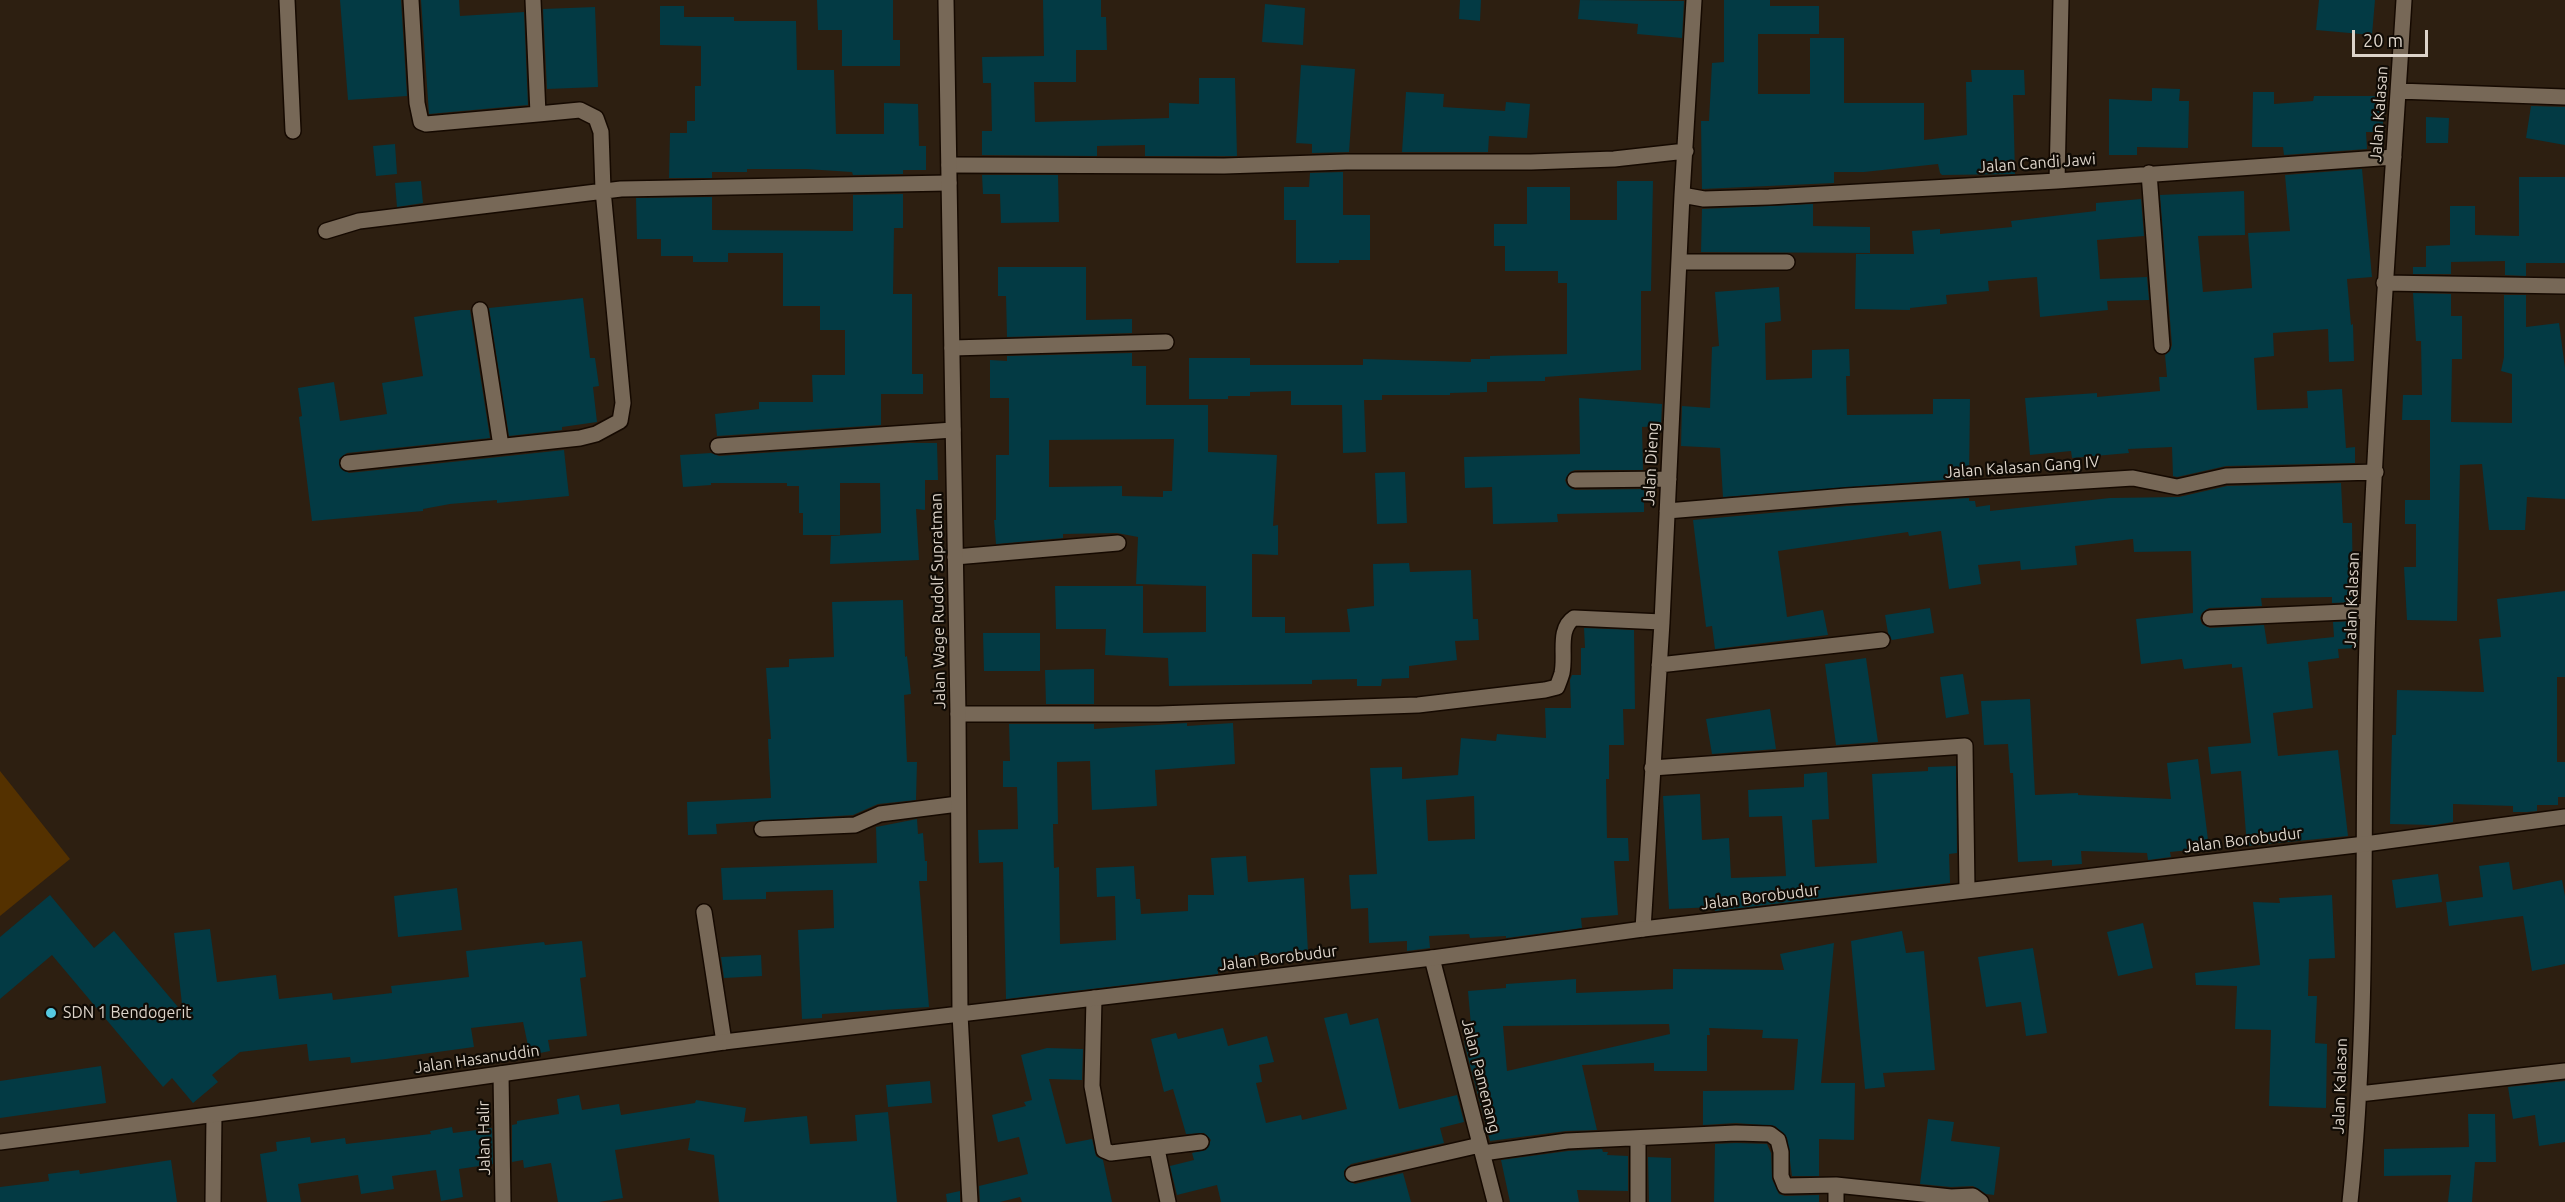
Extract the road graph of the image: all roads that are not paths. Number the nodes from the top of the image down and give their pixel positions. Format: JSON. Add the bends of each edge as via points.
{"nodes":[{"id":1,"x":287,"y":0,"type":"edge"},
{"id":2,"x":411,"y":0,"type":"edge"},
{"id":3,"x":533,"y":0,"type":"edge"},
{"id":4,"x":946,"y":0,"type":"edge"},
{"id":5,"x":1694,"y":0,"type":"edge"},
{"id":6,"x":2061,"y":0,"type":"edge"},
{"id":7,"x":2404,"y":0,"type":"edge"},
{"id":8,"x":2398,"y":92,"type":"junction"},
{"id":9,"x":2565,"y":97,"type":"edge"},
{"id":10,"x":538,"y":114,"type":"junction"},
{"id":11,"x":293,"y":131,"type":"dead end"},
{"id":12,"x":1686,"y":151,"type":"junction"},
{"id":13,"x":2394,"y":157,"type":"junction"},
{"id":14,"x":949,"y":165,"type":"junction"},
{"id":15,"x":2149,"y":174,"type":"junction"},
{"id":16,"x":2057,"y":181,"type":"junction"},
{"id":17,"x":950,"y":183,"type":"junction"},
{"id":18,"x":603,"y":190,"type":"junction"},
{"id":19,"x":1682,"y":195,"type":"junction"},
{"id":20,"x":326,"y":231,"type":"dead end"},
{"id":21,"x":1679,"y":262,"type":"junction"},
{"id":22,"x":1787,"y":262,"type":"dead end"},
{"id":23,"x":2384,"y":283,"type":"junction"},
{"id":24,"x":2565,"y":286,"type":"edge"},
{"id":25,"x":480,"y":310,"type":"dead end"},
{"id":26,"x":1166,"y":342,"type":"dead end"},
{"id":27,"x":2162,"y":346,"type":"dead end"},
{"id":28,"x":952,"y":348,"type":"junction"},
{"id":29,"x":953,"y":430,"type":"junction"},
{"id":30,"x":501,"y":446,"type":"junction"},
{"id":31,"x":718,"y":446,"type":"dead end"},
{"id":32,"x":348,"y":463,"type":"dead end"},
{"id":33,"x":2376,"y":472,"type":"junction"},
{"id":34,"x":1669,"y":479,"type":"junction"},
{"id":35,"x":1575,"y":480,"type":"dead end"},
{"id":36,"x":1667,"y":511,"type":"junction"},
{"id":37,"x":1118,"y":543,"type":"dead end"},
{"id":38,"x":955,"y":557,"type":"junction"},
{"id":39,"x":2368,"y":610,"type":"junction"},
{"id":40,"x":2210,"y":618,"type":"dead end"},
{"id":41,"x":1662,"y":622,"type":"junction"},
{"id":42,"x":1882,"y":640,"type":"dead end"},
{"id":43,"x":1659,"y":665,"type":"junction"},
{"id":44,"x":958,"y":714,"type":"junction"},
{"id":45,"x":1652,"y":768,"type":"junction"},
{"id":46,"x":958,"y":804,"type":"junction"},
{"id":47,"x":2565,"y":817,"type":"edge"},
{"id":48,"x":762,"y":829,"type":"dead end"},
{"id":49,"x":2365,"y":844,"type":"junction"},
{"id":50,"x":1967,"y":890,"type":"junction"},
{"id":51,"x":704,"y":912,"type":"dead end"},
{"id":52,"x":1643,"y":929,"type":"junction"},
{"id":53,"x":1432,"y":958,"type":"junction"},
{"id":54,"x":1094,"y":998,"type":"junction"},
{"id":55,"x":960,"y":1014,"type":"junction"},
{"id":56,"x":724,"y":1042,"type":"junction"},
{"id":57,"x":2565,"y":1071,"type":"edge"},
{"id":58,"x":501,"y":1074,"type":"junction"},
{"id":59,"x":2359,"y":1094,"type":"junction"},
{"id":60,"x":214,"y":1115,"type":"junction"},
{"id":61,"x":1638,"y":1138,"type":"junction"},
{"id":62,"x":0,"y":1142,"type":"edge"},
{"id":63,"x":1201,"y":1142,"type":"dead end"},
{"id":64,"x":1157,"y":1149,"type":"junction"},
{"id":65,"x":1481,"y":1149,"type":"junction"},
{"id":66,"x":1353,"y":1174,"type":"dead end"},
{"id":67,"x":1836,"y":1185,"type":"junction"},
{"id":68,"x":213,"y":1202,"type":"edge"},
{"id":69,"x":503,"y":1202,"type":"edge"},
{"id":70,"x":970,"y":1202,"type":"edge"},
{"id":71,"x":1168,"y":1202,"type":"edge"},
{"id":72,"x":1495,"y":1202,"type":"edge"},
{"id":73,"x":1638,"y":1202,"type":"edge"},
{"id":74,"x":1836,"y":1202,"type":"edge"},
{"id":75,"x":1981,"y":1202,"type":"edge"},
{"id":76,"x":2350,"y":1202,"type":"edge"}],
"edges":[{"from":1,"to":11,"type":"street"},
{"from":2,"to":10,"type":"street","via":[[421,122]]},
{"from":3,"to":10,"type":"street"},
{"from":4,"to":14,"type":"street","name":"Jalan Wage Rudolf Supratman"},
{"from":5,"to":12,"type":"street","name":"Jalan Dieng"},
{"from":6,"to":16,"type":"street"},
{"from":7,"to":8,"type":"street","name":"Jalan Kalasan"},
{"from":8,"to":9,"type":"street"},
{"from":8,"to":13,"type":"street","name":"Jalan Kalasan"},
{"from":10,"to":18,"type":"street","via":[[580,110],[596,118],[601,132]]},
{"from":12,"to":14,"type":"street","via":[[1532,162]]},
{"from":12,"to":19,"type":"street","name":"Jalan Dieng"},
{"from":13,"to":15,"type":"street","name":"Jalan Candi Jawi"},
{"from":13,"to":23,"type":"street","name":"Jalan Kalasan"},
{"from":14,"to":17,"type":"street","name":"Jalan Wage Rudolf Supratman"},
{"from":15,"to":16,"type":"street","name":"Jalan Candi Jawi"},
{"from":15,"to":27,"type":"street"},
{"from":16,"to":19,"type":"street","name":"Jalan Candi Jawi","via":[[1769,197],[1704,199]]},
{"from":17,"to":18,"type":"street"},
{"from":17,"to":28,"type":"street","name":"Jalan Wage Rudolf Supratman"},
{"from":18,"to":20,"type":"street","via":[[359,221]]},
{"from":18,"to":30,"type":"street","via":[[623,403],[620,421],[580,438]]},
{"from":19,"to":21,"type":"street","name":"Jalan Dieng"},
{"from":21,"to":22,"type":"street"},
{"from":21,"to":34,"type":"street","name":"Jalan Dieng"},
{"from":23,"to":24,"type":"street"},
{"from":23,"to":33,"type":"street","name":"Jalan Kalasan"},
{"from":25,"to":30,"type":"street"},
{"from":26,"to":28,"type":"street"},
{"from":28,"to":29,"type":"street","name":"Jalan Wage Rudolf Supratman"},
{"from":29,"to":31,"type":"street"},
{"from":29,"to":38,"type":"street","name":"Jalan Wage Rudolf Supratman"},
{"from":30,"to":32,"type":"street"},
{"from":33,"to":36,"type":"street","name":"Jalan Kalasan Gang IV","via":[[2226,476],[2177,487],[2133,478]]},
{"from":33,"to":39,"type":"street","name":"Jalan Kalasan"},
{"from":34,"to":35,"type":"street"},
{"from":34,"to":36,"type":"street","name":"Jalan Dieng"},
{"from":36,"to":41,"type":"street","name":"Jalan Dieng"},
{"from":37,"to":38,"type":"street"},
{"from":38,"to":44,"type":"street","name":"Jalan Wage Rudolf Supratman"},
{"from":39,"to":40,"type":"street"},
{"from":39,"to":49,"type":"street","name":"Jalan Kalasan"},
{"from":41,"to":43,"type":"street","name":"Jalan Dieng"},
{"from":41,"to":44,"type":"street","via":[[1575,618],[1564,630],[1562,673],[1557,687],[1534,692],[1418,705],[1159,714]]},
{"from":42,"to":43,"type":"street"},
{"from":43,"to":45,"type":"street","name":"Jalan Dieng"},
{"from":44,"to":46,"type":"street","name":"Jalan Wage Rudolf Supratman"},
{"from":45,"to":50,"type":"street","via":[[1965,746]]},
{"from":45,"to":52,"type":"street","name":"Jalan Dieng"},
{"from":46,"to":48,"type":"street","via":[[880,814],[855,825]]},
{"from":46,"to":55,"type":"street","name":"Jalan Wage Rudolf Supratman"},
{"from":47,"to":49,"type":"street","name":"Jalan Borobudur"},
{"from":49,"to":50,"type":"street","name":"Jalan Borobudur"},
{"from":49,"to":59,"type":"street","name":"Jalan Kalasan"},
{"from":50,"to":52,"type":"street","name":"Jalan Borobudur"},
{"from":51,"to":56,"type":"street"},
{"from":52,"to":53,"type":"street","name":"Jalan Borobudur"},
{"from":53,"to":54,"type":"street","name":"Jalan Borobudur"},
{"from":53,"to":65,"type":"street","name":"Jalan Pamenang"},
{"from":54,"to":55,"type":"street","name":"Jalan Borobudur"},
{"from":54,"to":64,"type":"street","via":[[1092,1086],[1104,1150],[1111,1154]]},
{"from":55,"to":56,"type":"street","name":"Jalan Hasanuddin"},
{"from":55,"to":70,"type":"street","name":"Jalan Wage Rudolf Supratman"},
{"from":56,"to":58,"type":"street","name":"Jalan Hasanuddin"},
{"from":57,"to":59,"type":"street"},
{"from":58,"to":60,"type":"street","name":"Jalan Hasanuddin"},
{"from":58,"to":69,"type":"street","name":"Jalan Halir"},
{"from":59,"to":76,"type":"street","name":"Jalan Kalasan"},
{"from":60,"to":62,"type":"street","name":"Jalan Hasanuddin"},
{"from":60,"to":68,"type":"street"},
{"from":61,"to":65,"type":"street"},
{"from":61,"to":67,"type":"street","via":[[1770,1134],[1778,1140],[1785,1186]]},
{"from":61,"to":73,"type":"street"},
{"from":63,"to":64,"type":"street"},
{"from":64,"to":71,"type":"street"},
{"from":65,"to":66,"type":"street"},
{"from":65,"to":72,"type":"street","name":"Jalan Pamenang"},
{"from":67,"to":74,"type":"street"},
{"from":67,"to":75,"type":"street","via":[[1973,1196]]}]}
